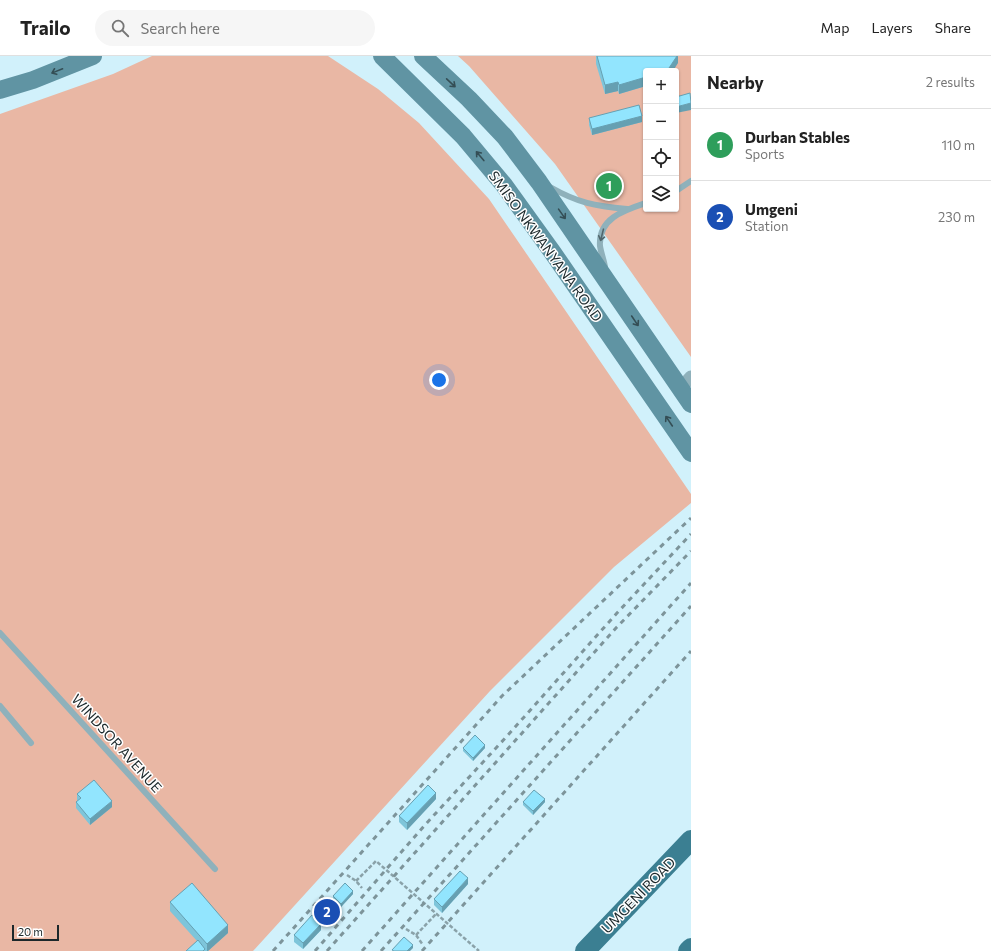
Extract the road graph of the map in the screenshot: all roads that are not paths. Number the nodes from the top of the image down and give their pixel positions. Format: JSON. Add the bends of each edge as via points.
{"nodes":[{"id":1,"x":93,"y":56,"type":"edge"},
{"id":2,"x":423,"y":56,"type":"edge"},
{"id":3,"x":381,"y":58,"type":"edge"},
{"id":4,"x":0,"y":90,"type":"edge"},
{"id":5,"x":691,"y":181,"type":"edge"},
{"id":6,"x":539,"y":182,"type":"junction"},
{"id":7,"x":679,"y":189,"type":"edge"},
{"id":8,"x":643,"y":204,"type":"edge"},
{"id":9,"x":628,"y":209,"type":"junction"},
{"id":10,"x":609,"y":282,"type":"junction"},
{"id":11,"x":685,"y":383,"type":"edge"},
{"id":12,"x":691,"y":404,"type":"edge"},
{"id":13,"x":691,"y":453,"type":"edge"},
{"id":14,"x":0,"y":633,"type":"edge"},
{"id":15,"x":0,"y":706,"type":"edge"},
{"id":16,"x":31,"y":743,"type":"dead end"},
{"id":17,"x":691,"y":840,"type":"edge"},
{"id":18,"x":215,"y":869,"type":"dead end"},
{"id":19,"x":691,"y":948,"type":"edge"},
{"id":20,"x":584,"y":951,"type":"edge"},
{"id":21,"x":688,"y":951,"type":"edge"}],
"edges":[{"from":1,"to":4,"type":"street","one_way":true},
{"from":2,"to":6,"type":"street","name":"SMISO NKWANYANA ROAD","one_way":true,"via":[[505,137]]},
{"from":13,"to":3,"type":"street","name":"SMISO NKWANYANA ROAD","one_way":true,"via":[[504,185],[463,136]]},
{"from":5,"to":7,"type":"lane"},
{"from":6,"to":9,"type":"lane","via":[[569,198],[587,204]]},
{"from":6,"to":10,"type":"street","name":"SMISO NKWANYANA ROAD","one_way":true},
{"from":8,"to":9,"type":"lane"},
{"from":9,"to":10,"type":"lane","one_way":true,"via":[[610,220],[604,228],[600,246]]},
{"from":10,"to":11,"type":"street","name":"SMISO NKWANYANA ROAD","one_way":true},
{"from":11,"to":12,"type":"street","name":"SMISO NKWANYANA ROAD"},
{"from":14,"to":18,"type":"lane","name":"WINDSOR AVENUE"},
{"from":15,"to":16,"type":"lane"},
{"from":17,"to":20,"type":"main road","name":"UMGENI ROAD"},
{"from":19,"to":21,"type":"main road"}]}
